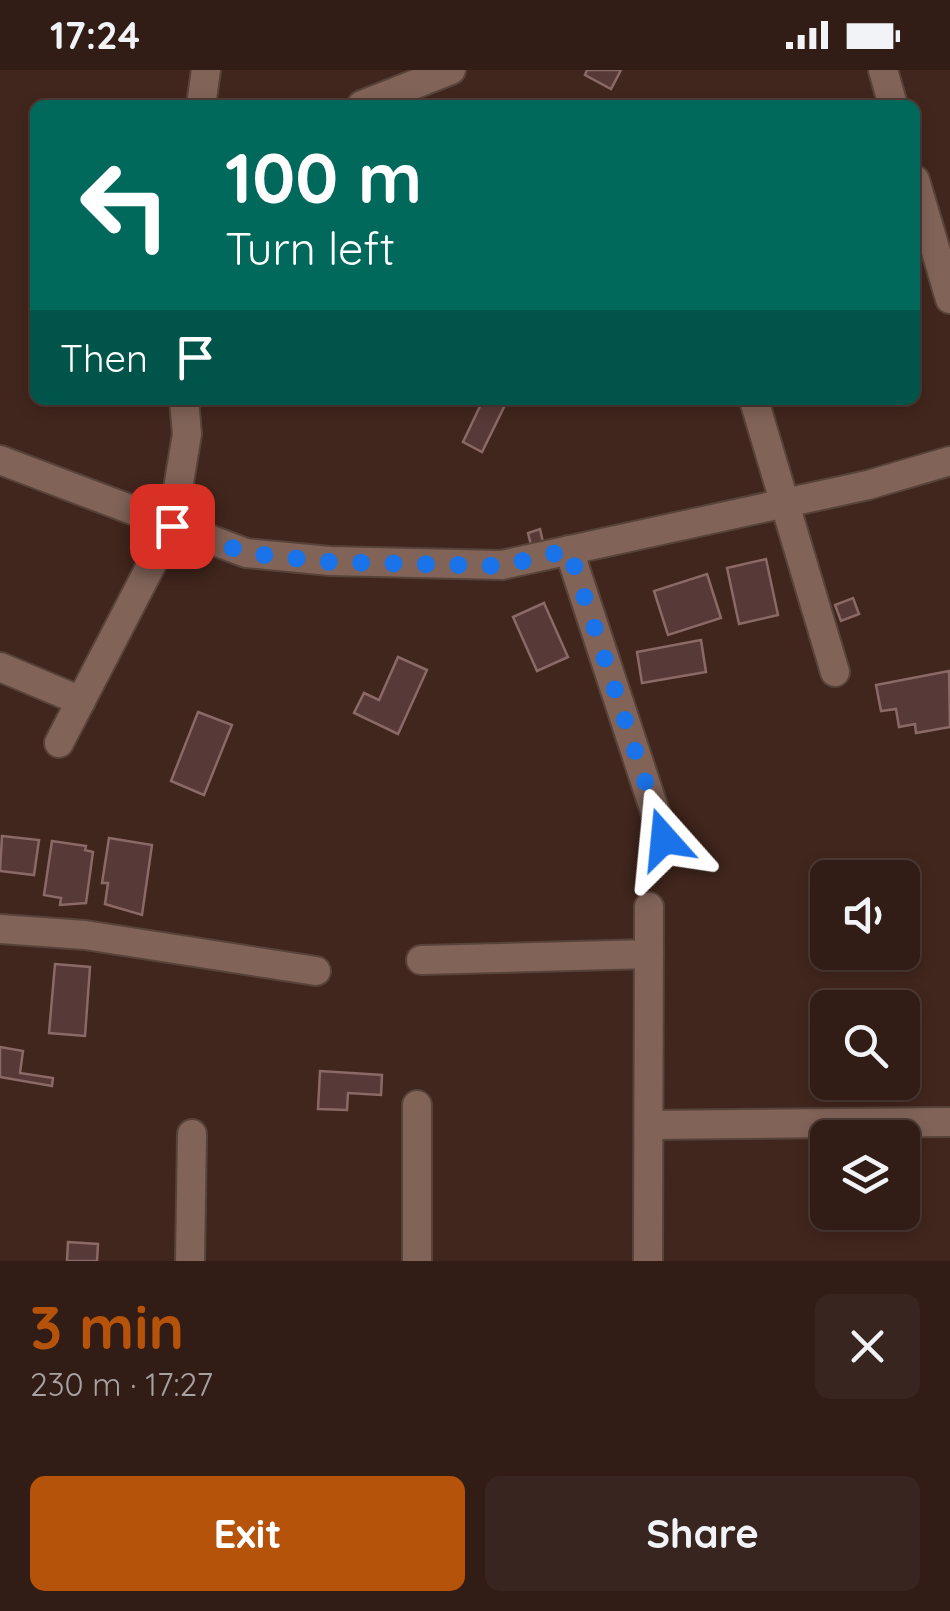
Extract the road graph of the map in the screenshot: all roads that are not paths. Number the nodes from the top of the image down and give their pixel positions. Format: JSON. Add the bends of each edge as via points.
{"nodes":[{"id":1,"x":206,"y":70,"type":"edge"},
{"id":2,"x":450,"y":70,"type":"edge"},
{"id":3,"x":883,"y":70,"type":"edge"},
{"id":4,"x":201,"y":100,"type":"edge"},
{"id":5,"x":375,"y":100,"type":"edge"},
{"id":6,"x":892,"y":100,"type":"edge"},
{"id":7,"x":920,"y":197,"type":"edge"},
{"id":8,"x":950,"y":299,"type":"edge"},
{"id":9,"x":184,"y":405,"type":"edge"},
{"id":10,"x":756,"y":405,"type":"edge"},
{"id":11,"x":0,"y":460,"type":"edge"},
{"id":12,"x":950,"y":461,"type":"edge"},
{"id":13,"x":785,"y":503,"type":"junction"},
{"id":14,"x":172,"y":526,"type":"junction"},
{"id":15,"x":569,"y":550,"type":"junction"},
{"id":16,"x":0,"y":667,"type":"edge"},
{"id":17,"x":835,"y":672,"type":"dead end"},
{"id":18,"x":81,"y":701,"type":"junction"},
{"id":19,"x":60,"y":743,"type":"dead end"},
{"id":20,"x":664,"y":839,"type":"dead end"},
{"id":21,"x":649,"y":907,"type":"dead end"},
{"id":22,"x":0,"y":930,"type":"edge"},
{"id":23,"x":649,"y":954,"type":"junction"},
{"id":24,"x":421,"y":960,"type":"dead end"},
{"id":25,"x":316,"y":971,"type":"dead end"},
{"id":26,"x":417,"y":1105,"type":"dead end"},
{"id":27,"x":950,"y":1122,"type":"edge"},
{"id":28,"x":649,"y":1125,"type":"junction"},
{"id":29,"x":192,"y":1134,"type":"dead end"},
{"id":30,"x":190,"y":1261,"type":"edge"},
{"id":31,"x":417,"y":1261,"type":"edge"},
{"id":32,"x":648,"y":1261,"type":"edge"}],
"edges":[{"from":1,"to":4,"type":"street"},
{"from":2,"to":5,"type":"street"},
{"from":3,"to":6,"type":"street"},
{"from":7,"to":8,"type":"street"},
{"from":9,"to":14,"type":"street"},
{"from":10,"to":13,"type":"street"},
{"from":11,"to":14,"type":"street"},
{"from":12,"to":13,"type":"street"},
{"from":13,"to":15,"type":"street"},
{"from":13,"to":17,"type":"street"},
{"from":14,"to":15,"type":"street","via":[[246,553],[330,562],[502,566]]},
{"from":14,"to":18,"type":"street"},
{"from":15,"to":20,"type":"street"},
{"from":16,"to":18,"type":"street"},
{"from":18,"to":19,"type":"street"},
{"from":21,"to":23,"type":"street"},
{"from":22,"to":25,"type":"street","via":[[86,936]]},
{"from":23,"to":24,"type":"street"},
{"from":23,"to":28,"type":"street"},
{"from":26,"to":31,"type":"street"},
{"from":27,"to":28,"type":"street"},
{"from":28,"to":32,"type":"street"},
{"from":29,"to":30,"type":"street"}]}
